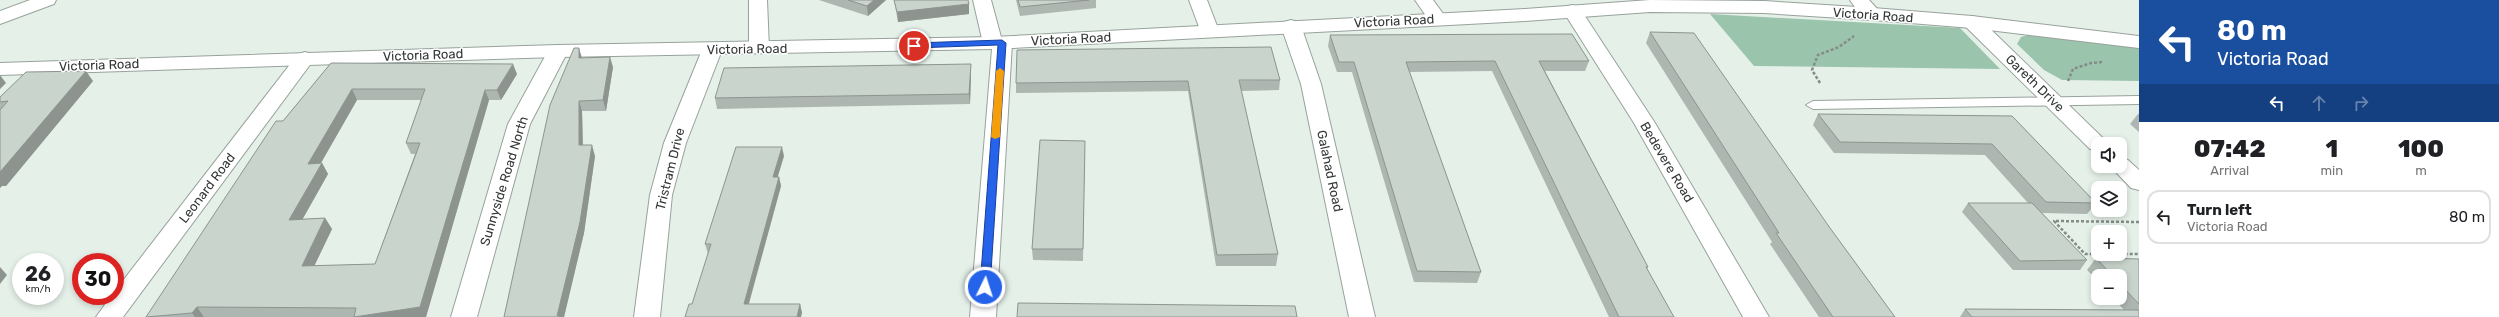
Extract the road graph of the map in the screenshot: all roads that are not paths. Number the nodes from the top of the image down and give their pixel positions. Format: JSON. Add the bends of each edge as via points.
{"nodes":[{"id":1,"x":47,"y":0,"type":"edge"},
{"id":2,"x":758,"y":0,"type":"edge"},
{"id":3,"x":982,"y":0,"type":"edge"},
{"id":4,"x":1198,"y":0,"type":"edge"},
{"id":5,"x":1424,"y":0,"type":"edge"},
{"id":6,"x":1859,"y":0,"type":"edge"},
{"id":7,"x":1648,"y":3,"type":"edge"},
{"id":8,"x":1572,"y":11,"type":"junction"},
{"id":9,"x":1873,"y":14,"type":"junction"},
{"id":10,"x":0,"y":18,"type":"edge"},
{"id":11,"x":1438,"y":19,"type":"junction"},
{"id":12,"x":1972,"y":22,"type":"junction"},
{"id":13,"x":1292,"y":26,"type":"junction"},
{"id":14,"x":1209,"y":31,"type":"junction"},
{"id":15,"x":2139,"y":42,"type":"edge"},
{"id":16,"x":997,"y":43,"type":"junction"},
{"id":17,"x":759,"y":49,"type":"junction"},
{"id":18,"x":712,"y":50,"type":"junction"},
{"id":19,"x":558,"y":51,"type":"junction"},
{"id":20,"x":305,"y":58,"type":"junction"},
{"id":21,"x":36,"y":67,"type":"junction"},
{"id":22,"x":0,"y":69,"type":"edge"},
{"id":23,"x":15,"y":87,"type":"edge"},
{"id":24,"x":2052,"y":100,"type":"junction"},
{"id":25,"x":2139,"y":100,"type":"edge"},
{"id":26,"x":1813,"y":105,"type":"dead end"},
{"id":27,"x":2091,"y":137,"type":"edge"},
{"id":28,"x":2127,"y":172,"type":"edge"},
{"id":29,"x":2139,"y":183,"type":"edge"},
{"id":30,"x":109,"y":317,"type":"edge"},
{"id":31,"x":464,"y":317,"type":"edge"},
{"id":32,"x":647,"y":317,"type":"edge"},
{"id":33,"x":983,"y":317,"type":"edge"},
{"id":34,"x":1362,"y":317,"type":"edge"},
{"id":35,"x":1756,"y":317,"type":"edge"}],
"edges":[{"from":1,"to":10,"type":"street"},
{"from":2,"to":17,"type":"street"},
{"from":3,"to":16,"type":"street"},
{"from":4,"to":14,"type":"street"},
{"from":5,"to":11,"type":"street"},
{"from":6,"to":9,"type":"street"},
{"from":7,"to":8,"type":"street","name":"Victoria Road"},
{"from":7,"to":9,"type":"street","name":"Victoria Road"},
{"from":8,"to":11,"type":"street","name":"Victoria Road"},
{"from":8,"to":35,"type":"street","name":"Bedevere Road","via":[[1597,46],[1670,167]]},
{"from":9,"to":12,"type":"street","name":"Victoria Road"},
{"from":11,"to":13,"type":"street","name":"Victoria Road"},
{"from":12,"to":15,"type":"street","name":"Victoria Road"},
{"from":12,"to":24,"type":"street","name":"Gareth Drive"},
{"from":13,"to":14,"type":"street","name":"Victoria Road"},
{"from":13,"to":34,"type":"street","name":"Galahad Road","via":[[1311,84]]},
{"from":14,"to":16,"type":"street","name":"Victoria Road"},
{"from":16,"to":17,"type":"street","name":"Victoria Road"},
{"from":16,"to":33,"type":"street"},
{"from":17,"to":18,"type":"street","name":"Victoria Road"},
{"from":18,"to":19,"type":"street","name":"Victoria Road"},
{"from":18,"to":32,"type":"street","name":"Tristram Drive","via":[[677,136],[661,195]]},
{"from":19,"to":20,"type":"street","name":"Victoria Road"},
{"from":19,"to":31,"type":"street","name":"Sunnyside Road North","via":[[519,124]]},
{"from":20,"to":21,"type":"street","name":"Victoria Road"},
{"from":20,"to":30,"type":"street","name":"Leonard Road"},
{"from":21,"to":22,"type":"street","name":"Victoria Road"},
{"from":21,"to":23,"type":"street"},
{"from":24,"to":25,"type":"lane"},
{"from":24,"to":26,"type":"lane"},
{"from":24,"to":27,"type":"street","name":"Gareth Drive"},
{"from":28,"to":29,"type":"street"}]}
